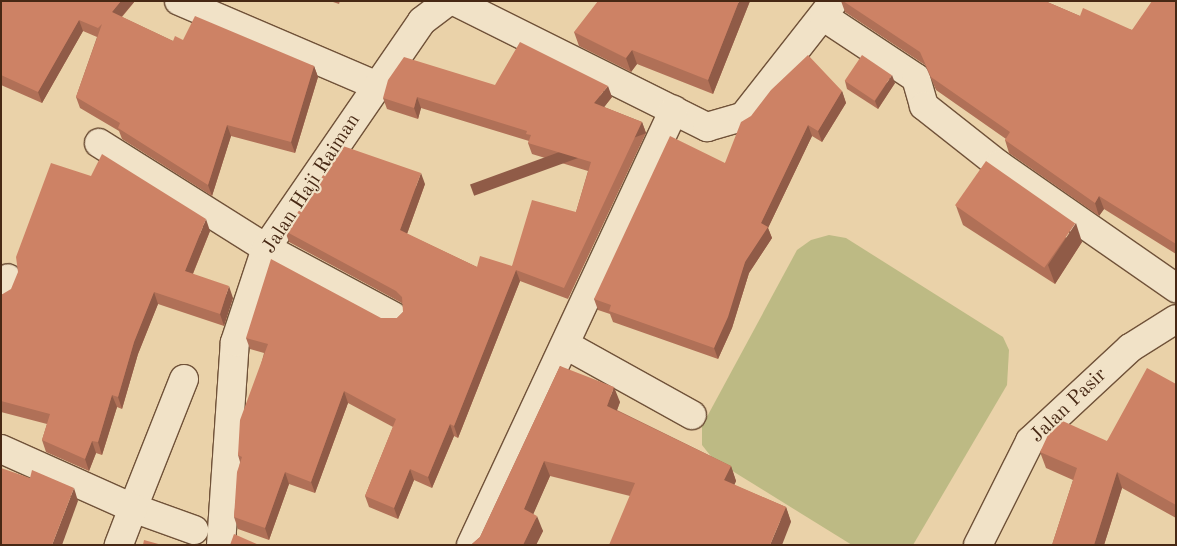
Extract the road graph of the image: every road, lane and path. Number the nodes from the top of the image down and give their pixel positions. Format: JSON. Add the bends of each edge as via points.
{"nodes":[{"id":1,"x":179,"y":1,"type":"edge"},
{"id":2,"x":449,"y":1,"type":"edge"},
{"id":3,"x":454,"y":1,"type":"edge"},
{"id":4,"x":829,"y":9,"type":"edge"},
{"id":5,"x":377,"y":86,"type":"junction"},
{"id":6,"x":674,"y":110,"type":"junction"},
{"id":7,"x":99,"y":143,"type":"dead end"},
{"id":8,"x":266,"y":248,"type":"junction"},
{"id":9,"x":1176,"y":288,"type":"edge"},
{"id":10,"x":393,"y":316,"type":"edge"},
{"id":11,"x":1176,"y":320,"type":"edge"},
{"id":12,"x":566,"y":345,"type":"junction"},
{"id":13,"x":184,"y":379,"type":"dead end"},
{"id":14,"x":692,"y":415,"type":"dead end"},
{"id":15,"x":1,"y":449,"type":"edge"},
{"id":16,"x":133,"y":508,"type":"junction"},
{"id":17,"x":194,"y":530,"type":"dead end"},
{"id":18,"x":119,"y":545,"type":"edge"},
{"id":19,"x":221,"y":545,"type":"edge"},
{"id":20,"x":471,"y":545,"type":"edge"},
{"id":21,"x":978,"y":545,"type":"edge"}],
"edges":[{"from":1,"to":5,"type":"street"},
{"from":2,"to":5,"type":"street","name":"Jalan Haji Raiman","via":[[422,21]]},
{"from":3,"to":6,"type":"street"},
{"from":4,"to":6,"type":"street","via":[[742,117],[707,127]]},
{"from":4,"to":9,"type":"street","via":[[916,78],[924,106],[1000,166]]},
{"from":5,"to":8,"type":"street","name":"Jalan Haji Raiman"},
{"from":6,"to":12,"type":"street"},
{"from":7,"to":8,"type":"street"},
{"from":8,"to":10,"type":"street"},
{"from":8,"to":19,"type":"street","name":"Jalan Haji Raiman","via":[[235,342]]},
{"from":11,"to":21,"type":"street","name":"Jalan Pasir","via":[[1130,348],[1030,441]]},
{"from":12,"to":14,"type":"street"},
{"from":12,"to":20,"type":"street"},
{"from":13,"to":16,"type":"street"},
{"from":15,"to":16,"type":"street"},
{"from":16,"to":17,"type":"street"},
{"from":16,"to":18,"type":"street"}]}
